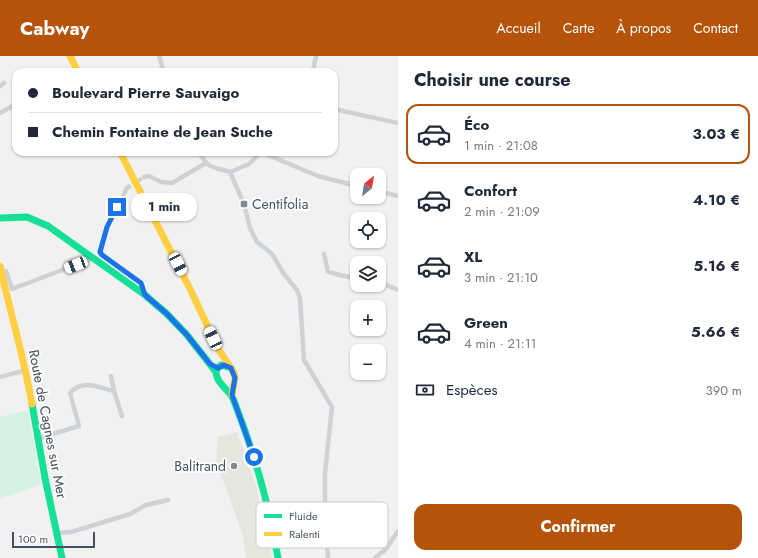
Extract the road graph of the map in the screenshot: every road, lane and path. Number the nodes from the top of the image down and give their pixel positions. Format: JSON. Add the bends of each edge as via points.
{"nodes":[{"id":1,"x":70,"y":56,"type":"edge"},
{"id":2,"x":159,"y":56,"type":"edge"},
{"id":3,"x":316,"y":56,"type":"edge"},
{"id":4,"x":76,"y":68,"type":"edge"},
{"id":5,"x":163,"y":68,"type":"edge"},
{"id":6,"x":313,"y":68,"type":"edge"},
{"id":7,"x":12,"y":106,"type":"edge"},
{"id":8,"x":338,"y":110,"type":"edge"},
{"id":9,"x":0,"y":112,"type":"edge"},
{"id":10,"x":398,"y":122,"type":"edge"},
{"id":11,"x":122,"y":156,"type":"edge"},
{"id":12,"x":202,"y":156,"type":"edge"},
{"id":13,"x":257,"y":156,"type":"edge"},
{"id":14,"x":270,"y":156,"type":"edge"},
{"id":15,"x":206,"y":163,"type":"junction"},
{"id":16,"x":230,"y":172,"type":"junction"},
{"id":17,"x":144,"y":178,"type":"dead end"},
{"id":18,"x":350,"y":184,"type":"edge"},
{"id":19,"x":127,"y":188,"type":"tunnel mouth"},
{"id":20,"x":386,"y":193,"type":"edge"},
{"id":21,"x":398,"y":196,"type":"edge"},
{"id":22,"x":1,"y":219,"type":"edge"},
{"id":23,"x":324,"y":254,"type":"dead end"},
{"id":24,"x":94,"y":258,"type":"junction"},
{"id":25,"x":1,"y":270,"type":"edge"},
{"id":26,"x":350,"y":277,"type":"edge"},
{"id":27,"x":0,"y":281,"type":"edge"},
{"id":28,"x":386,"y":285,"type":"edge"},
{"id":29,"x":398,"y":290,"type":"edge"},
{"id":30,"x":6,"y":295,"type":"junction"},
{"id":31,"x":145,"y":295,"type":"junction"},
{"id":32,"x":219,"y":350,"type":"junction"},
{"id":33,"x":218,"y":368,"type":"junction"},
{"id":34,"x":231,"y":368,"type":"junction"},
{"id":35,"x":26,"y":370,"type":"junction"},
{"id":36,"x":111,"y":376,"type":"dead end"},
{"id":37,"x":0,"y":377,"type":"edge"},
{"id":38,"x":234,"y":383,"type":"junction"},
{"id":39,"x":225,"y":387,"type":"junction"},
{"id":40,"x":114,"y":391,"type":"junction"},
{"id":41,"x":232,"y":395,"type":"junction"},
{"id":42,"x":122,"y":416,"type":"dead end"},
{"id":43,"x":37,"y":439,"type":"junction"},
{"id":44,"x":168,"y":500,"type":"dead end"},
{"id":45,"x":267,"y":502,"type":"edge"},
{"id":46,"x":325,"y":502,"type":"edge"},
{"id":47,"x":398,"y":531,"type":"edge"},
{"id":48,"x":57,"y":533,"type":"junction"},
{"id":49,"x":388,"y":546,"type":"edge"},
{"id":50,"x":276,"y":548,"type":"edge"},
{"id":51,"x":327,"y":548,"type":"edge"},
{"id":52,"x":387,"y":548,"type":"edge"},
{"id":53,"x":62,"y":558,"type":"edge"},
{"id":54,"x":278,"y":558,"type":"edge"},
{"id":55,"x":328,"y":558,"type":"edge"},
{"id":56,"x":375,"y":558,"type":"edge"}],
"edges":[{"from":1,"to":4,"type":"main road"},
{"from":2,"to":5,"type":"street"},
{"from":3,"to":6,"type":"street"},
{"from":7,"to":9,"type":"street"},
{"from":8,"to":10,"type":"street"},
{"from":11,"to":32,"type":"main road"},
{"from":12,"to":15,"type":"street"},
{"from":13,"to":16,"type":"street","via":[[249,164]]},
{"from":14,"to":18,"type":"street","via":[[318,176]]},
{"from":15,"to":16,"type":"street"},
{"from":15,"to":17,"type":"street","via":[[172,183],[161,182],[149,176]]},
{"from":16,"to":46,"type":"street","via":[[257,242],[272,254],[297,290],[300,298],[304,360],[332,407],[325,473]]},
{"from":19,"to":31,"type":"street","via":[[107,227],[100,252],[141,283]]},
{"from":20,"to":21,"type":"street"},
{"from":22,"to":24,"type":"main road","via":[[27,217],[38,221]]},
{"from":23,"to":26,"type":"street","via":[[328,272]]},
{"from":24,"to":25,"type":"street","via":[[12,289],[6,271]]},
{"from":24,"to":31,"type":"main road"},
{"from":25,"to":30,"type":"main road","name":"Route de Cagnes sur Mer"},
{"from":27,"to":30,"type":"main road","name":"Route de Cagnes sur Mer"},
{"from":28,"to":29,"type":"street"},
{"from":30,"to":35,"type":"main road","name":"Route de Cagnes sur Mer"},
{"from":31,"to":33,"type":"main road","via":[[172,319],[210,364]]},
{"from":32,"to":33,"type":"main road"},
{"from":32,"to":34,"type":"main road"},
{"from":33,"to":34,"type":"main road"},
{"from":33,"to":39,"type":"main road","via":[[216,378]]},
{"from":34,"to":38,"type":"main road"},
{"from":35,"to":37,"type":"street"},
{"from":35,"to":43,"type":"main road","name":"Route de Cagnes sur Mer"},
{"from":36,"to":40,"type":"street"},
{"from":38,"to":39,"type":"main road"},
{"from":38,"to":41,"type":"main road"},
{"from":39,"to":41,"type":"main road"},
{"from":40,"to":42,"type":"street"},
{"from":40,"to":43,"type":"street","via":[[80,385],[70,394],[79,426]]},
{"from":41,"to":45,"type":"main road","via":[[250,444]]},
{"from":43,"to":48,"type":"main road","name":"Route de Cagnes sur Mer"},
{"from":44,"to":48,"type":"street","via":[[146,505],[130,514],[71,532]]},
{"from":47,"to":49,"type":"street"},
{"from":48,"to":53,"type":"main road","name":"Route de Cagnes sur Mer"},
{"from":50,"to":54,"type":"main road"},
{"from":51,"to":55,"type":"street"},
{"from":52,"to":56,"type":"street"}]}
